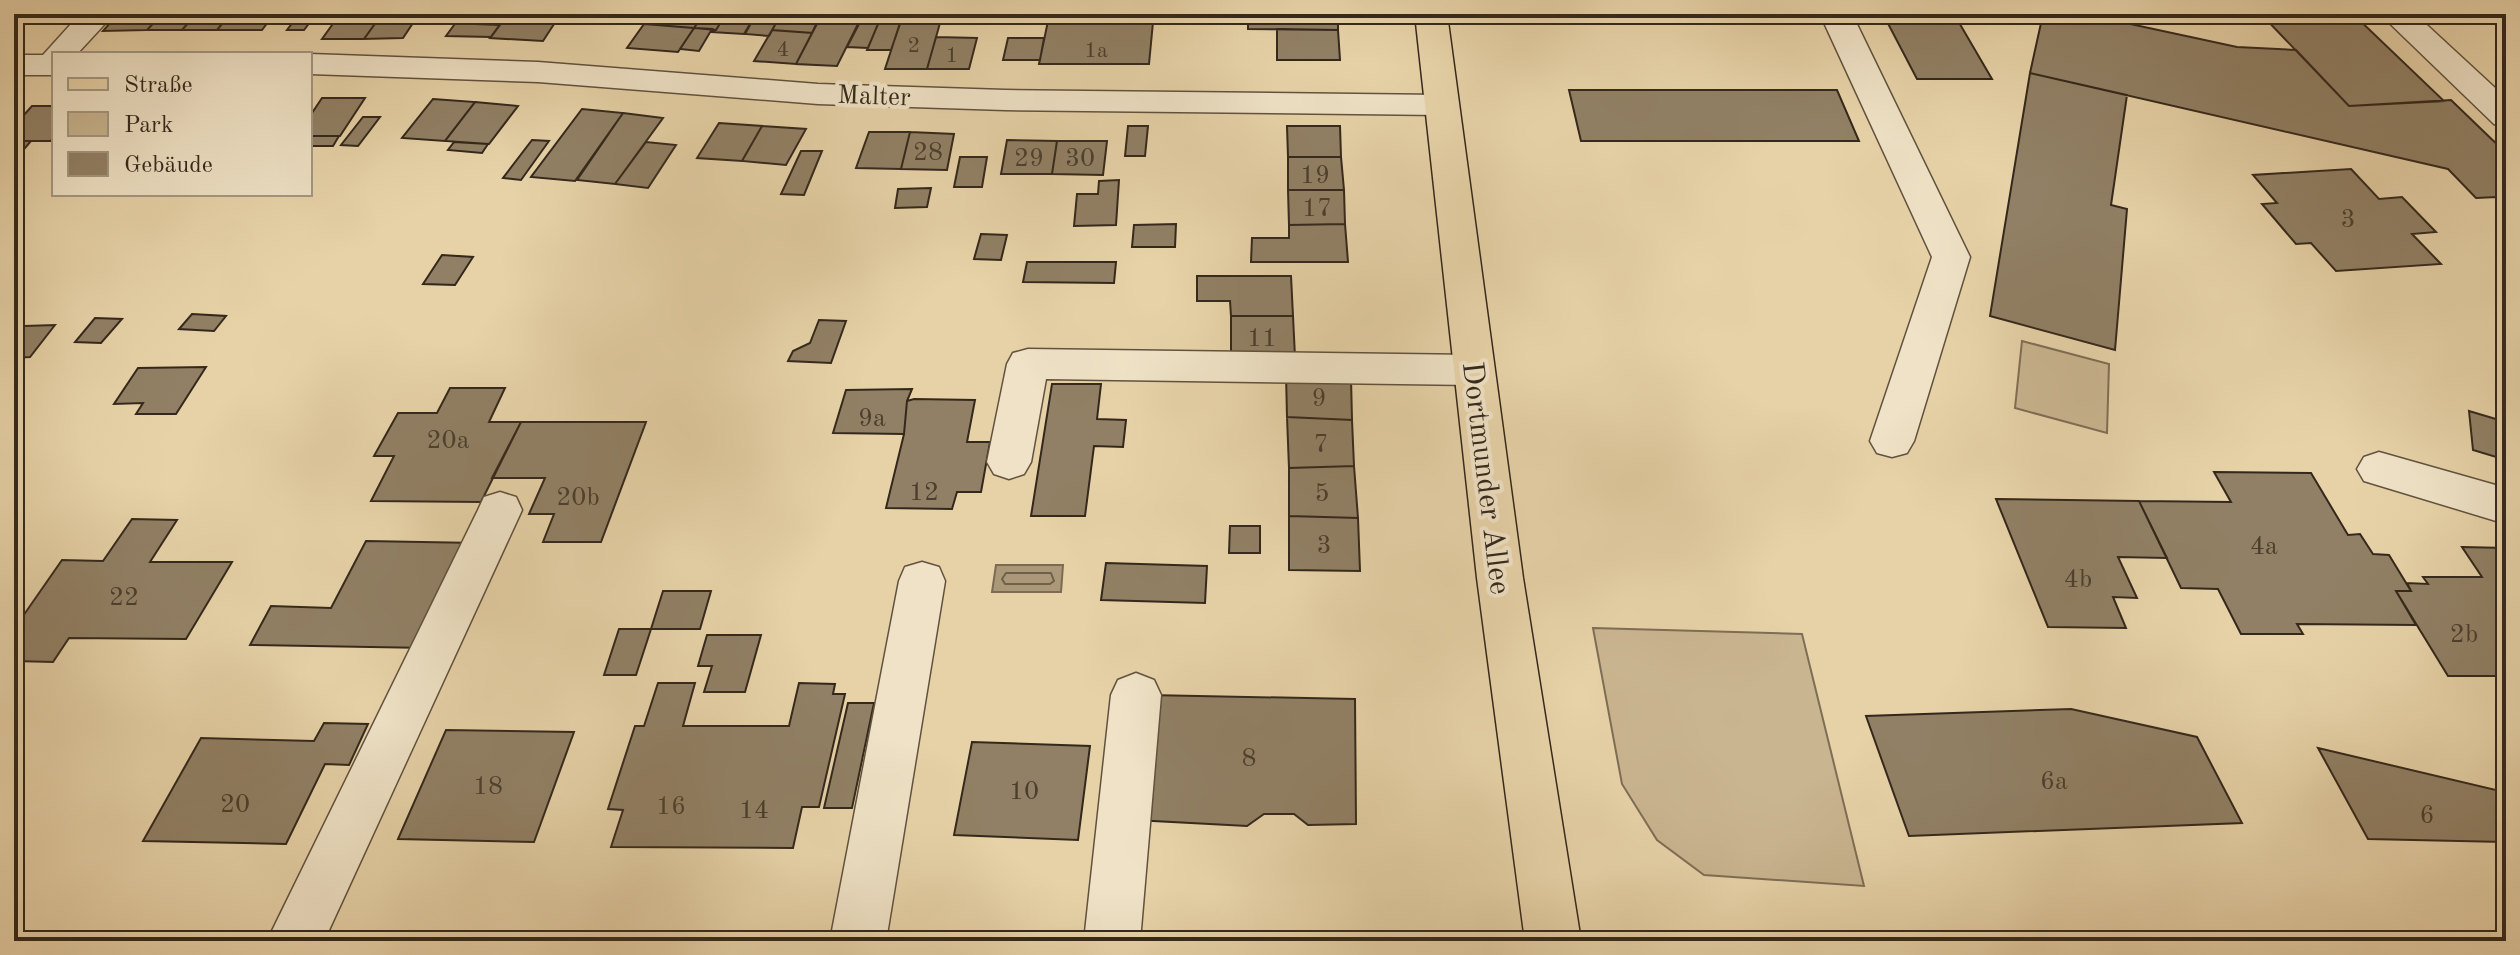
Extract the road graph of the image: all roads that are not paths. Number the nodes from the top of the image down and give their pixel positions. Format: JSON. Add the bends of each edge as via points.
{"nodes":[{"id":1,"x":98,"y":14,"type":"edge"},
{"id":2,"x":1431,"y":14,"type":"edge"},
{"id":3,"x":1836,"y":14,"type":"edge"},
{"id":4,"x":2396,"y":14,"type":"edge"},
{"id":5,"x":62,"y":52,"type":"edge"},
{"id":6,"x":52,"y":61,"type":"edge"},
{"id":7,"x":312,"y":64,"type":"edge"},
{"id":8,"x":14,"y":65,"type":"edge"},
{"id":9,"x":1440,"y":105,"type":"junction"},
{"id":10,"x":2506,"y":117,"type":"edge"},
{"id":11,"x":1473,"y":370,"type":"junction"},
{"id":12,"x":1892,"y":441,"type":"dead end"},
{"id":13,"x":1009,"y":462,"type":"dead end"},
{"id":14,"x":2379,"y":469,"type":"dead end"},
{"id":15,"x":2506,"y":506,"type":"edge"},
{"id":16,"x":500,"y":510,"type":"dead end"},
{"id":17,"x":922,"y":581,"type":"dead end"},
{"id":18,"x":1136,"y":695,"type":"dead end"},
{"id":19,"x":295,"y":941,"type":"edge"},
{"id":20,"x":858,"y":941,"type":"edge"},
{"id":21,"x":1112,"y":941,"type":"edge"},
{"id":22,"x":1553,"y":941,"type":"edge"}],
"edges":[{"from":1,"to":5,"type":"street"},
{"from":2,"to":9,"type":"main road","name":"Dortmunder Allee"},
{"from":3,"to":12,"type":"street","via":[[1951,257]]},
{"from":4,"to":10,"type":"street"},
{"from":6,"to":8,"type":"street"},
{"from":7,"to":9,"type":"street","name":"Malter","via":[[538,72],[834,94]]},
{"from":9,"to":11,"type":"main road","name":"Dortmunder Allee"},
{"from":11,"to":13,"type":"street","via":[[1028,364]]},
{"from":11,"to":22,"type":"main road","name":"Dortmunder Allee"},
{"from":14,"to":15,"type":"street"},
{"from":16,"to":19,"type":"street"},
{"from":17,"to":20,"type":"street"},
{"from":18,"to":21,"type":"street"}]}
